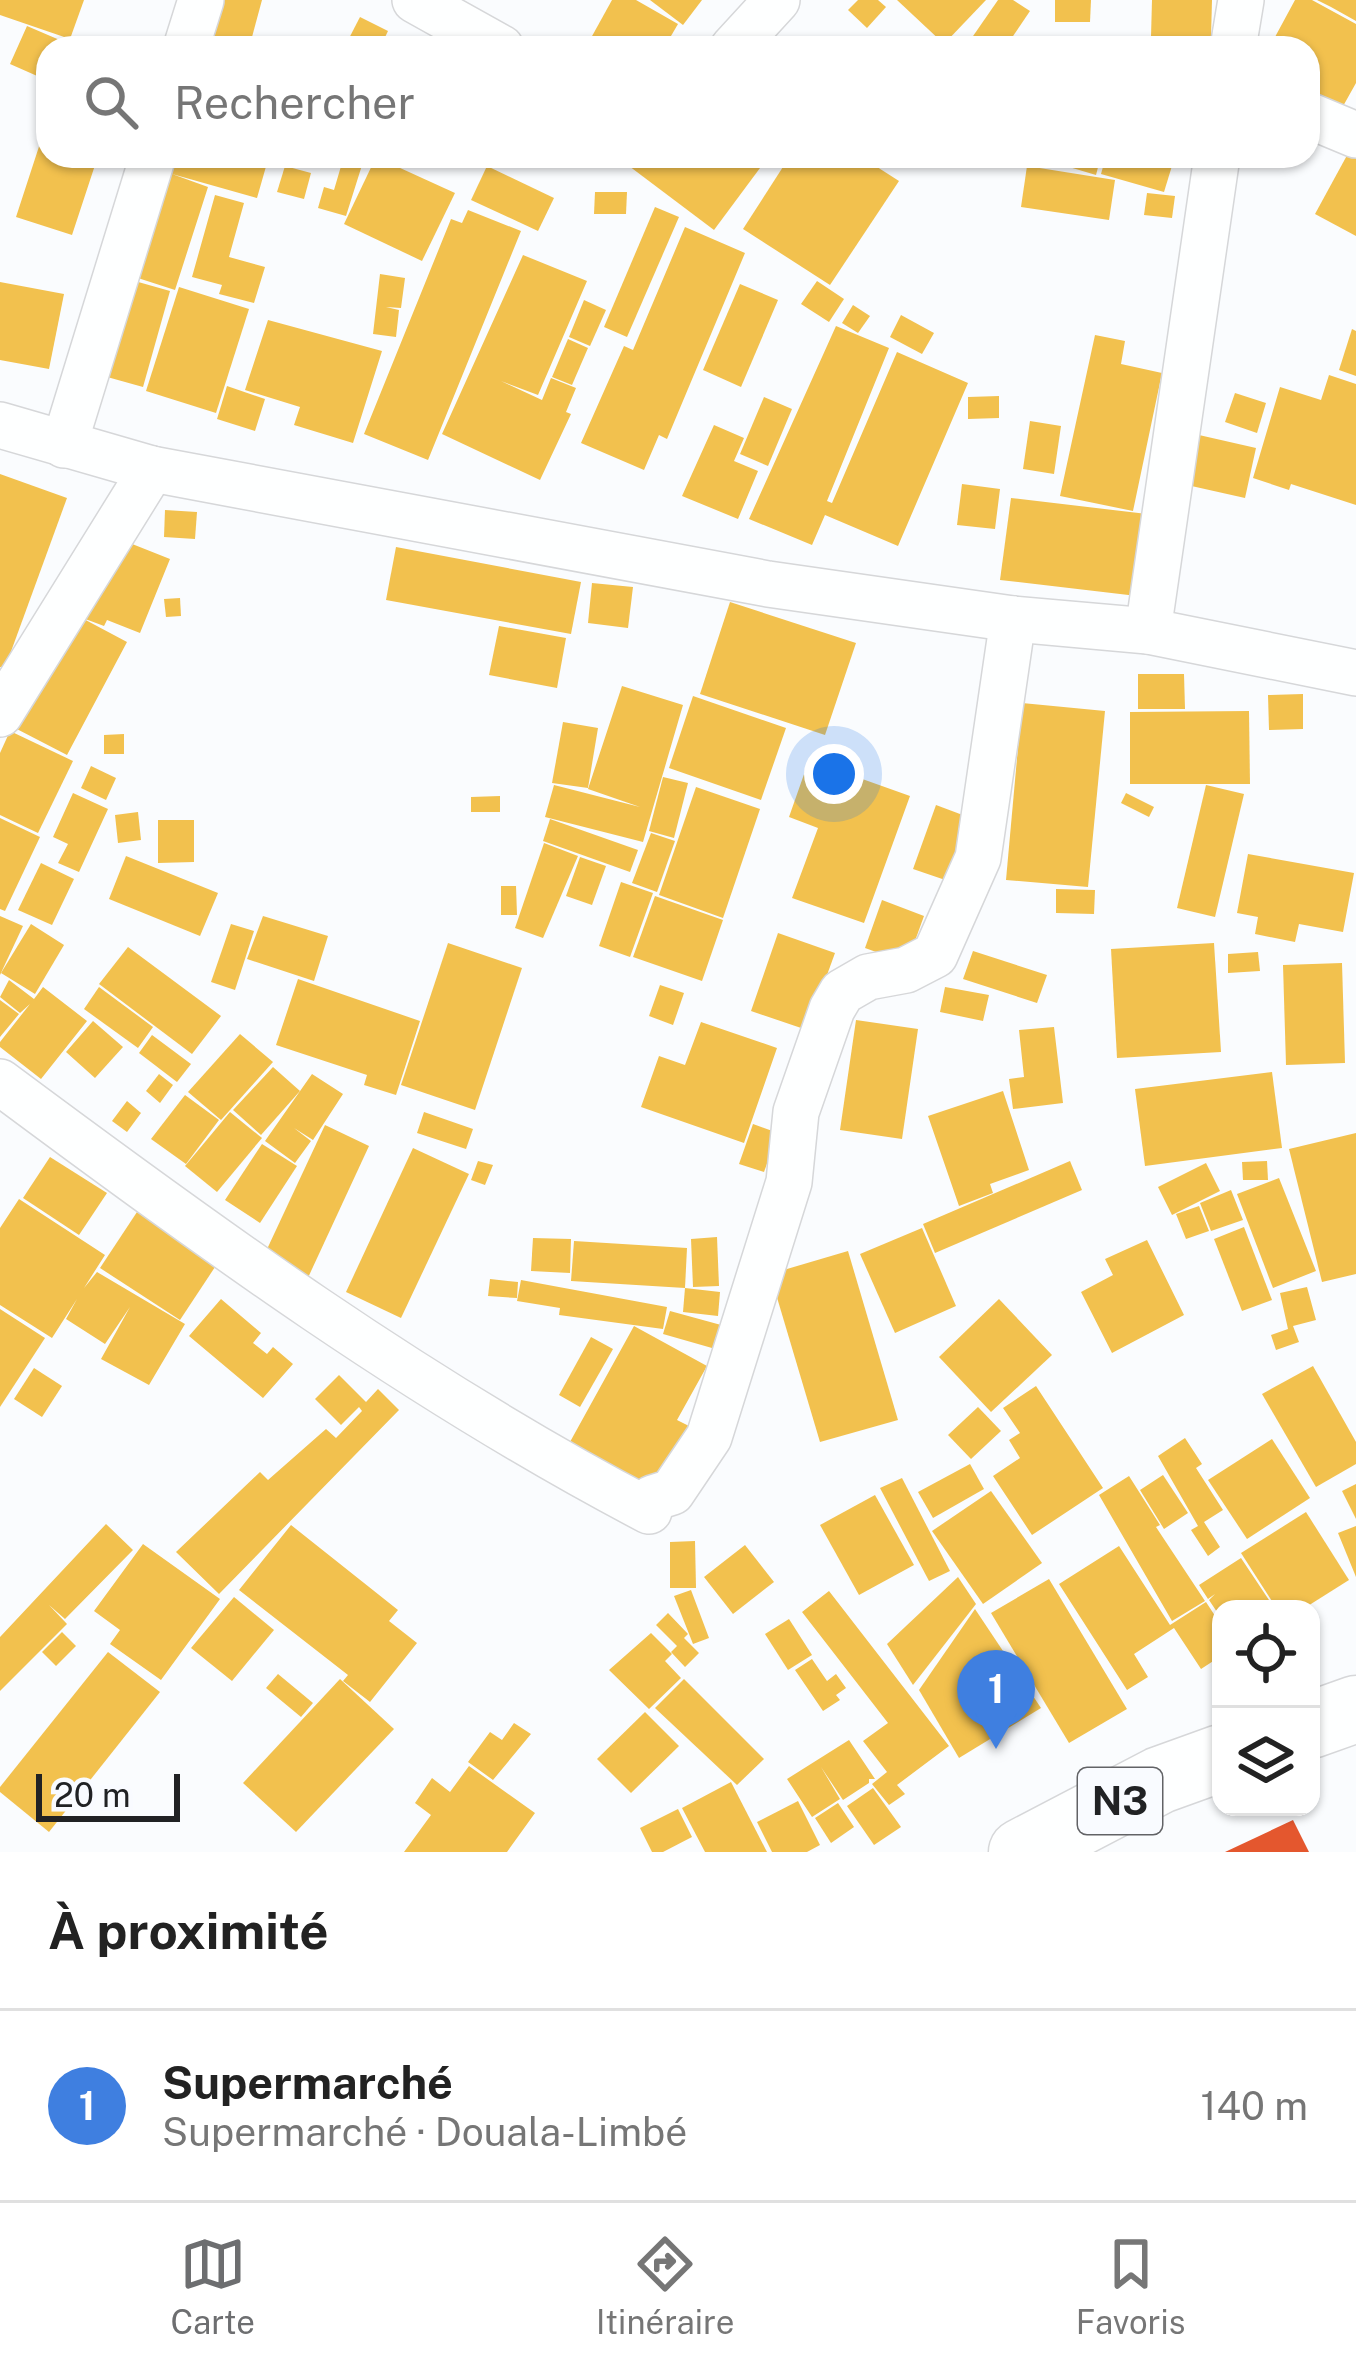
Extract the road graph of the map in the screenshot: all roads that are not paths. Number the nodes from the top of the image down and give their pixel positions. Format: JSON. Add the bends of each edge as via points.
{"nodes":[{"id":1,"x":201,"y":0,"type":"edge"},
{"id":2,"x":415,"y":0,"type":"edge"},
{"id":3,"x":778,"y":0,"type":"edge"},
{"id":4,"x":1240,"y":0,"type":"edge"},
{"id":5,"x":190,"y":36,"type":"edge"},
{"id":6,"x":480,"y":36,"type":"edge"},
{"id":7,"x":744,"y":36,"type":"edge"},
{"id":8,"x":1235,"y":36,"type":"edge"},
{"id":9,"x":1320,"y":120,"type":"edge"},
{"id":10,"x":1356,"y":135,"type":"edge"},
{"id":11,"x":149,"y":168,"type":"edge"},
{"id":12,"x":1215,"y":168,"type":"edge"},
{"id":13,"x":0,"y":425,"type":"edge"},
{"id":14,"x":64,"y":445,"type":"junction"},
{"id":15,"x":152,"y":469,"type":"junction"},
{"id":16,"x":1012,"y":619,"type":"junction"},
{"id":17,"x":1148,"y":631,"type":"junction"},
{"id":18,"x":1356,"y":673,"type":"edge"},
{"id":19,"x":0,"y":714,"type":"edge"},
{"id":20,"x":0,"y":1082,"type":"edge"},
{"id":21,"x":1356,"y":1708,"type":"edge"},
{"id":22,"x":1320,"y":1722,"type":"edge"},
{"id":23,"x":1212,"y":1761,"type":"edge"},
{"id":24,"x":1022,"y":1852,"type":"edge"}],
"edges":[{"from":1,"to":5,"type":"street"},
{"from":2,"to":6,"type":"street"},
{"from":3,"to":7,"type":"street"},
{"from":4,"to":8,"type":"street"},
{"from":9,"to":10,"type":"street"},
{"from":11,"to":14,"type":"street"},
{"from":12,"to":17,"type":"street"},
{"from":13,"to":14,"type":"street"},
{"from":14,"to":15,"type":"street"},
{"from":15,"to":16,"type":"street","via":[[768,584]]},
{"from":15,"to":19,"type":"street"},
{"from":16,"to":17,"type":"street"},
{"from":16,"to":20,"type":"street","via":[[978,858],[935,955],[868,977],[842,992],[832,1009],[796,1112],[790,1182],[710,1437],[649,1511],[543,1455],[242,1261]]},
{"from":17,"to":18,"type":"street"},
{"from":21,"to":22,"type":"highway"},
{"from":23,"to":24,"type":"highway","number":"N3"}]}
